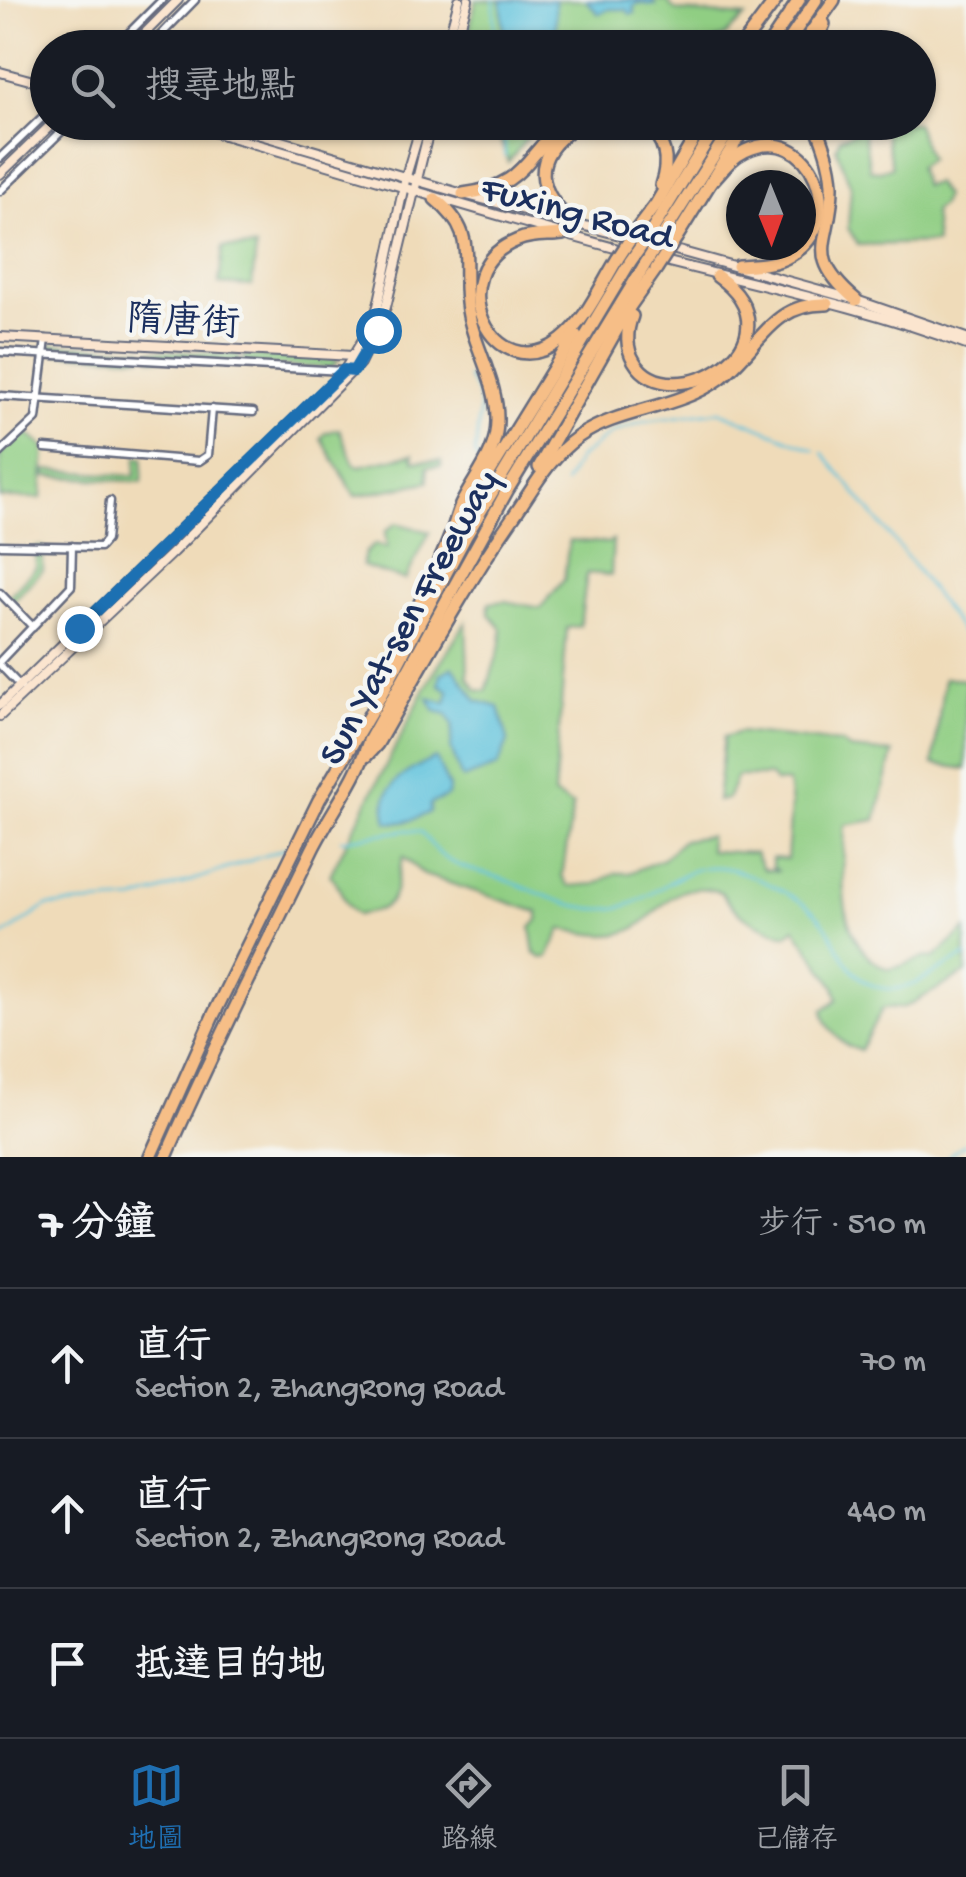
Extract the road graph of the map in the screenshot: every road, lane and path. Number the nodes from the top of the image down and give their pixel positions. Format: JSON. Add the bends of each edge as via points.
{"nodes":[{"id":1,"x":162,"y":0,"type":"edge"},
{"id":2,"x":178,"y":0,"type":"edge"},
{"id":3,"x":195,"y":0,"type":"edge"},
{"id":4,"x":460,"y":0,"type":"edge"},
{"id":5,"x":468,"y":0,"type":"edge"},
{"id":6,"x":778,"y":0,"type":"edge"},
{"id":7,"x":799,"y":0,"type":"edge"},
{"id":8,"x":816,"y":0,"type":"edge"},
{"id":9,"x":836,"y":0,"type":"edge"},
{"id":10,"x":460,"y":13,"type":"junction"},
{"id":11,"x":132,"y":30,"type":"edge"},
{"id":12,"x":148,"y":30,"type":"edge"},
{"id":13,"x":166,"y":30,"type":"edge"},
{"id":14,"x":453,"y":30,"type":"edge"},
{"id":15,"x":457,"y":30,"type":"edge"},
{"id":16,"x":754,"y":30,"type":"edge"},
{"id":17,"x":760,"y":30,"type":"edge"},
{"id":18,"x":780,"y":30,"type":"edge"},
{"id":19,"x":796,"y":30,"type":"edge"},
{"id":20,"x":814,"y":30,"type":"edge"},
{"id":21,"x":821,"y":30,"type":"edge"},
{"id":22,"x":0,"y":72,"type":"edge"},
{"id":23,"x":30,"y":80,"type":"edge"},
{"id":24,"x":30,"y":129,"type":"edge"},
{"id":25,"x":35,"y":140,"type":"edge"},
{"id":26,"x":52,"y":140,"type":"edge"},
{"id":27,"x":244,"y":140,"type":"edge"},
{"id":28,"x":279,"y":140,"type":"edge"},
{"id":29,"x":417,"y":140,"type":"edge"},
{"id":30,"x":427,"y":140,"type":"edge"},
{"id":31,"x":549,"y":140,"type":"edge"},
{"id":32,"x":558,"y":140,"type":"edge"},
{"id":33,"x":660,"y":140,"type":"edge"},
{"id":34,"x":693,"y":140,"type":"edge"},
{"id":35,"x":709,"y":140,"type":"edge"},
{"id":36,"x":722,"y":140,"type":"edge"},
{"id":37,"x":737,"y":140,"type":"edge"},
{"id":38,"x":820,"y":140,"type":"edge"},
{"id":39,"x":0,"y":158,"type":"edge"},
{"id":40,"x":0,"y":174,"type":"edge"},
{"id":41,"x":406,"y":176,"type":"junction"},
{"id":42,"x":417,"y":179,"type":"junction"},
{"id":43,"x":710,"y":183,"type":"junction"},
{"id":44,"x":404,"y":188,"type":"junction"},
{"id":45,"x":0,"y":191,"type":"edge"},
{"id":46,"x":414,"y":192,"type":"junction"},
{"id":47,"x":463,"y":194,"type":"junction"},
{"id":48,"x":435,"y":199,"type":"junction"},
{"id":49,"x":648,"y":213,"type":"junction"},
{"id":50,"x":570,"y":221,"type":"junction"},
{"id":51,"x":657,"y":233,"type":"junction"},
{"id":52,"x":563,"y":234,"type":"junction"},
{"id":53,"x":624,"y":260,"type":"junction"},
{"id":54,"x":738,"y":266,"type":"junction"},
{"id":55,"x":650,"y":268,"type":"junction"},
{"id":56,"x":717,"y":276,"type":"junction"},
{"id":57,"x":646,"y":285,"type":"junction"},
{"id":58,"x":856,"y":300,"type":"junction"},
{"id":59,"x":827,"y":304,"type":"junction"},
{"id":60,"x":587,"y":308,"type":"junction"},
{"id":61,"x":0,"y":337,"type":"edge"},
{"id":62,"x":46,"y":339,"type":"junction"},
{"id":63,"x":966,"y":342,"type":"edge"},
{"id":64,"x":0,"y":352,"type":"edge"},
{"id":65,"x":45,"y":354,"type":"junction"},
{"id":66,"x":357,"y":359,"type":"junction"},
{"id":67,"x":349,"y":371,"type":"junction"},
{"id":68,"x":0,"y":396,"type":"edge"},
{"id":69,"x":41,"y":398,"type":"junction"},
{"id":70,"x":212,"y":409,"type":"junction"},
{"id":71,"x":253,"y":412,"type":"dead end"},
{"id":72,"x":45,"y":448,"type":"dead end"},
{"id":73,"x":0,"y":454,"type":"edge"},
{"id":74,"x":110,"y":501,"type":"dead end"},
{"id":75,"x":502,"y":532,"type":"junction"},
{"id":76,"x":451,"y":534,"type":"junction"},
{"id":77,"x":0,"y":545,"type":"edge"},
{"id":78,"x":72,"y":546,"type":"junction"},
{"id":79,"x":0,"y":594,"type":"edge"},
{"id":80,"x":32,"y":627,"type":"junction"},
{"id":81,"x":0,"y":663,"type":"edge"},
{"id":82,"x":23,"y":688,"type":"junction"},
{"id":83,"x":0,"y":704,"type":"edge"},
{"id":84,"x":0,"y":716,"type":"edge"},
{"id":85,"x":363,"y":758,"type":"junction"},
{"id":86,"x":319,"y":800,"type":"junction"},
{"id":87,"x":150,"y":1157,"type":"edge"},
{"id":88,"x":166,"y":1157,"type":"edge"}],
"edges":[{"from":1,"to":11,"type":"street"},
{"from":2,"to":12,"type":"main road"},
{"from":3,"to":13,"type":"street"},
{"from":4,"to":10,"type":"main road"},
{"from":5,"to":10,"type":"main road"},
{"from":6,"to":16,"type":"highway"},
{"from":6,"to":17,"type":"highway"},
{"from":7,"to":18,"type":"highway"},
{"from":8,"to":19,"type":"highway"},
{"from":9,"to":20,"type":"highway"},
{"from":9,"to":21,"type":"highway"},
{"from":10,"to":14,"type":"main road"},
{"from":10,"to":15,"type":"main road"},
{"from":22,"to":23,"type":"main road"},
{"from":24,"to":39,"type":"street"},
{"from":25,"to":40,"type":"main road"},
{"from":26,"to":45,"type":"street"},
{"from":27,"to":44,"type":"main road","name":"Fuxing Road"},
{"from":28,"to":41,"type":"main road","name":"Fuxing Road"},
{"from":29,"to":41,"type":"main road"},
{"from":30,"to":42,"type":"main road"},
{"from":31,"to":47,"type":"highway","via":[[516,177]]},
{"from":32,"to":50,"type":"highway","via":[[544,161],[545,193]]},
{"from":33,"to":49,"type":"highway","via":[[666,170]]},
{"from":34,"to":49,"type":"highway"},
{"from":35,"to":51,"type":"highway","name":"Sun Yat-sen Freeway"},
{"from":36,"to":51,"type":"highway","name":"Sun Yat-sen Freeway"},
{"from":37,"to":43,"type":"highway"},
{"from":38,"to":58,"type":"highway","via":[[832,182],[824,264]]},
{"from":41,"to":42,"type":"main road","name":"Fuxing Road"},
{"from":41,"to":44,"type":"main road"},
{"from":42,"to":46,"type":"main road"},
{"from":42,"to":47,"type":"main road","name":"Fuxing Road"},
{"from":43,"to":51,"type":"highway"},
{"from":43,"to":54,"type":"highway","via":[[745,151],[771,146],[804,160],[817,180],[819,216],[803,246],[780,260]]},
{"from":44,"to":46,"type":"main road","name":"Fuxing Road"},
{"from":44,"to":66,"type":"main road","via":[[378,306]]},
{"from":46,"to":48,"type":"main road","name":"Fuxing Road"},
{"from":46,"to":66,"type":"main road","via":[[386,307]]},
{"from":47,"to":50,"type":"main road","name":"Fuxing Road"},
{"from":48,"to":52,"type":"main road","name":"Fuxing Road"},
{"from":48,"to":76,"type":"highway","via":[[464,234],[467,302],[498,422],[487,462]]},
{"from":49,"to":51,"type":"highway"},
{"from":50,"to":54,"type":"main road","name":"Fuxing Road"},
{"from":51,"to":53,"type":"highway","name":"Sun Yat-sen Freeway","bridge":true},
{"from":51,"to":55,"type":"highway","name":"Sun Yat-sen Freeway","bridge":true},
{"from":52,"to":56,"type":"main road","name":"Fuxing Road"},
{"from":52,"to":60,"type":"highway","via":[[521,238],[499,252],[478,286],[478,313],[496,341],[528,352],[562,340]]},
{"from":53,"to":60,"type":"highway"},
{"from":53,"to":86,"type":"highway","name":"Sun Yat-sen Freeway"},
{"from":54,"to":58,"type":"main road","name":"Fuxing Road"},
{"from":55,"to":57,"type":"highway"},
{"from":55,"to":85,"type":"highway","name":"Sun Yat-sen Freeway","via":[[508,489]]},
{"from":56,"to":57,"type":"highway","via":[[743,300],[748,330],[726,364],[680,383],[652,378],[631,358],[628,325]]},
{"from":56,"to":59,"type":"main road","name":"Fuxing Road"},
{"from":57,"to":75,"type":"highway"},
{"from":58,"to":63,"type":"main road","name":"Fuxing Road"},
{"from":59,"to":63,"type":"main road","name":"Fuxing Road"},
{"from":59,"to":75,"type":"highway","via":[[780,316],[739,363],[706,388],[578,437],[538,478]]},
{"from":60,"to":76,"type":"highway"},
{"from":61,"to":62,"type":"main road","name":"隋唐街"},
{"from":62,"to":65,"type":"street"},
{"from":62,"to":66,"type":"main road","name":"隋唐街"},
{"from":64,"to":65,"type":"street","name":"隋唐街"},
{"from":65,"to":67,"type":"street","name":"隋唐街"},
{"from":65,"to":69,"type":"street"},
{"from":66,"to":67,"type":"main road"},
{"from":67,"to":82,"type":"main road"},
{"from":68,"to":69,"type":"street"},
{"from":69,"to":70,"type":"street"},
{"from":69,"to":73,"type":"street","via":[[36,419]]},
{"from":70,"to":71,"type":"street"},
{"from":70,"to":72,"type":"street","via":[[208,455],[200,461]]},
{"from":74,"to":78,"type":"street","via":[[104,545]]},
{"from":75,"to":85,"type":"highway"},
{"from":76,"to":86,"type":"highway"},
{"from":77,"to":78,"type":"street"},
{"from":78,"to":80,"type":"street","via":[[72,586]]},
{"from":79,"to":80,"type":"street"},
{"from":80,"to":81,"type":"street"},
{"from":81,"to":82,"type":"street"},
{"from":82,"to":83,"type":"main road"},
{"from":82,"to":84,"type":"main road"},
{"from":85,"to":88,"type":"highway","name":"Sun Yat-sen Freeway","via":[[226,1023]]},
{"from":86,"to":87,"type":"highway","name":"Sun Yat-sen Freeway"}]}
